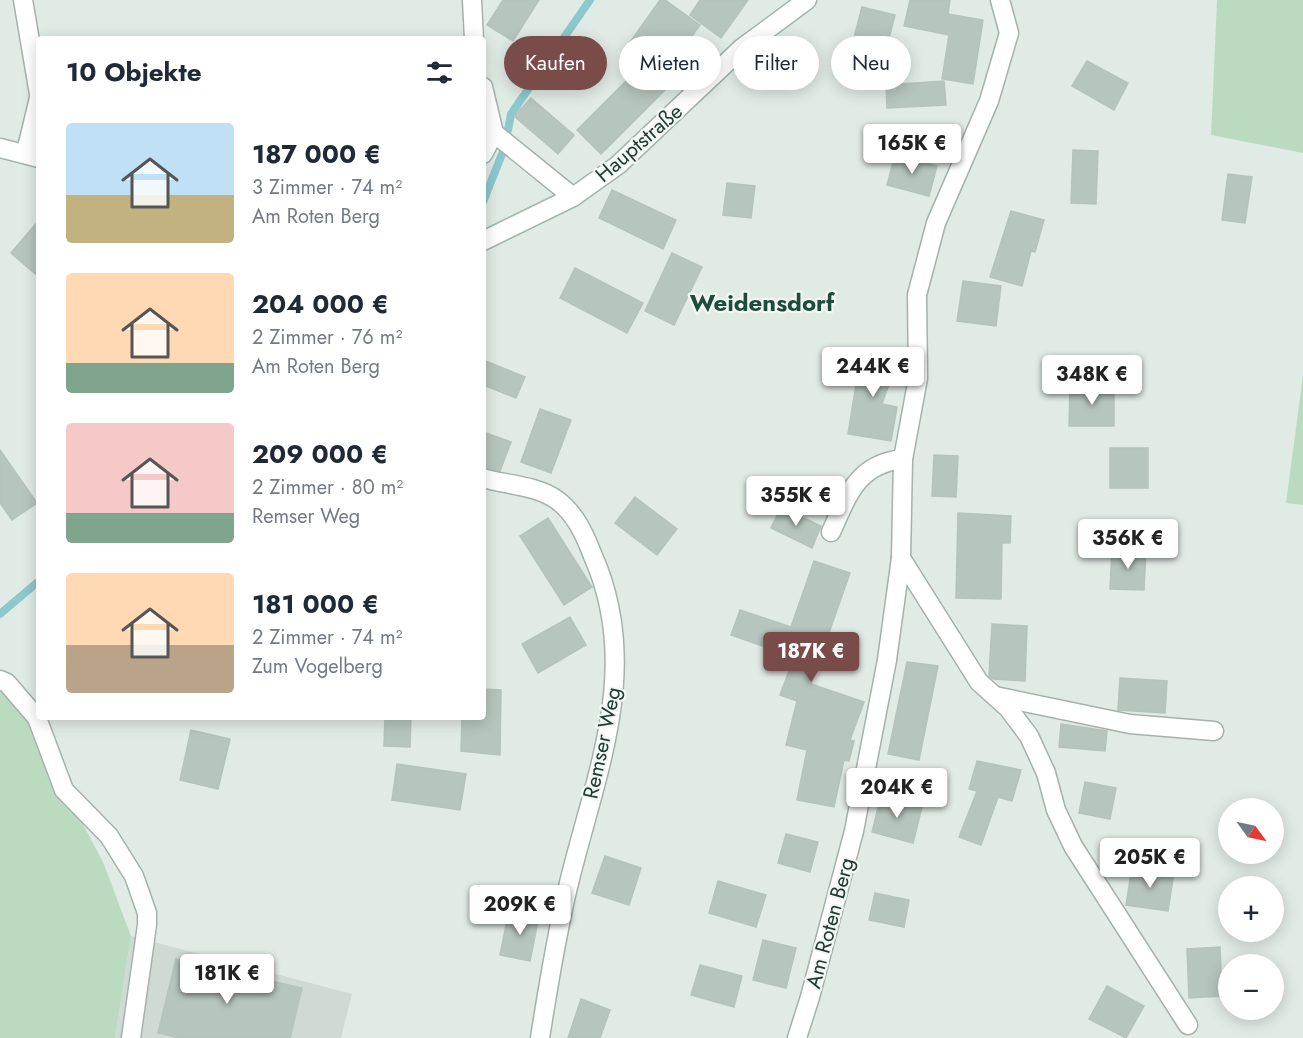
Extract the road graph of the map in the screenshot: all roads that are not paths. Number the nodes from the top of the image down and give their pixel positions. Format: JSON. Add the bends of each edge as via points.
{"nodes":[{"id":1,"x":23,"y":0,"type":"edge"},
{"id":2,"x":472,"y":0,"type":"edge"},
{"id":3,"x":807,"y":0,"type":"edge"},
{"id":4,"x":1000,"y":0,"type":"edge"},
{"id":5,"x":474,"y":36,"type":"edge"},
{"id":6,"x":36,"y":78,"type":"edge"},
{"id":7,"x":486,"y":100,"type":"edge"},
{"id":8,"x":36,"y":121,"type":"edge"},
{"id":9,"x":494,"y":134,"type":"junction"},
{"id":10,"x":0,"y":148,"type":"edge"},
{"id":11,"x":486,"y":149,"type":"edge"},
{"id":12,"x":32,"y":155,"type":"edge"},
{"id":13,"x":573,"y":197,"type":"junction"},
{"id":14,"x":486,"y":240,"type":"edge"},
{"id":15,"x":903,"y":459,"type":"junction"},
{"id":16,"x":486,"y":479,"type":"edge"},
{"id":17,"x":831,"y":532,"type":"dead end"},
{"id":18,"x":901,"y":558,"type":"junction"},
{"id":19,"x":0,"y":680,"type":"edge"},
{"id":20,"x":995,"y":696,"type":"junction"},
{"id":21,"x":36,"y":717,"type":"edge"},
{"id":22,"x":38,"y":720,"type":"edge"},
{"id":23,"x":1214,"y":731,"type":"dead end"},
{"id":24,"x":1188,"y":1026,"type":"dead end"},
{"id":25,"x":131,"y":1038,"type":"edge"},
{"id":26,"x":540,"y":1038,"type":"edge"},
{"id":27,"x":797,"y":1038,"type":"edge"}],
"edges":[{"from":1,"to":6,"type":"street"},
{"from":2,"to":5,"type":"street"},
{"from":3,"to":13,"type":"street","name":"Hauptstraße","via":[[742,48],[618,165]]},
{"from":4,"to":15,"type":"street","name":"Am Roten Berg","via":[[1009,33],[989,101],[936,224],[917,295],[918,378]]},
{"from":7,"to":9,"type":"street"},
{"from":8,"to":12,"type":"street"},
{"from":9,"to":11,"type":"street"},
{"from":9,"to":13,"type":"street"},
{"from":10,"to":12,"type":"street"},
{"from":13,"to":14,"type":"street","name":"Hauptstraße"},
{"from":15,"to":17,"type":"street","via":[[872,467],[860,479]]},
{"from":15,"to":18,"type":"street","name":"Am Roten Berg"},
{"from":16,"to":26,"type":"street","name":"Remser Weg","via":[[534,490],[571,512],[606,583],[612,608],[615,695],[553,953]]},
{"from":18,"to":20,"type":"street","via":[[980,682]]},
{"from":18,"to":27,"type":"street","name":"Am Roten Berg","via":[[887,660],[854,831]]},
{"from":19,"to":21,"type":"street"},
{"from":20,"to":23,"type":"street","via":[[1130,724]]},
{"from":20,"to":24,"type":"street","via":[[1029,736],[1073,846]]},
{"from":22,"to":25,"type":"street","via":[[64,790],[109,836],[134,876],[147,913]]}]}
